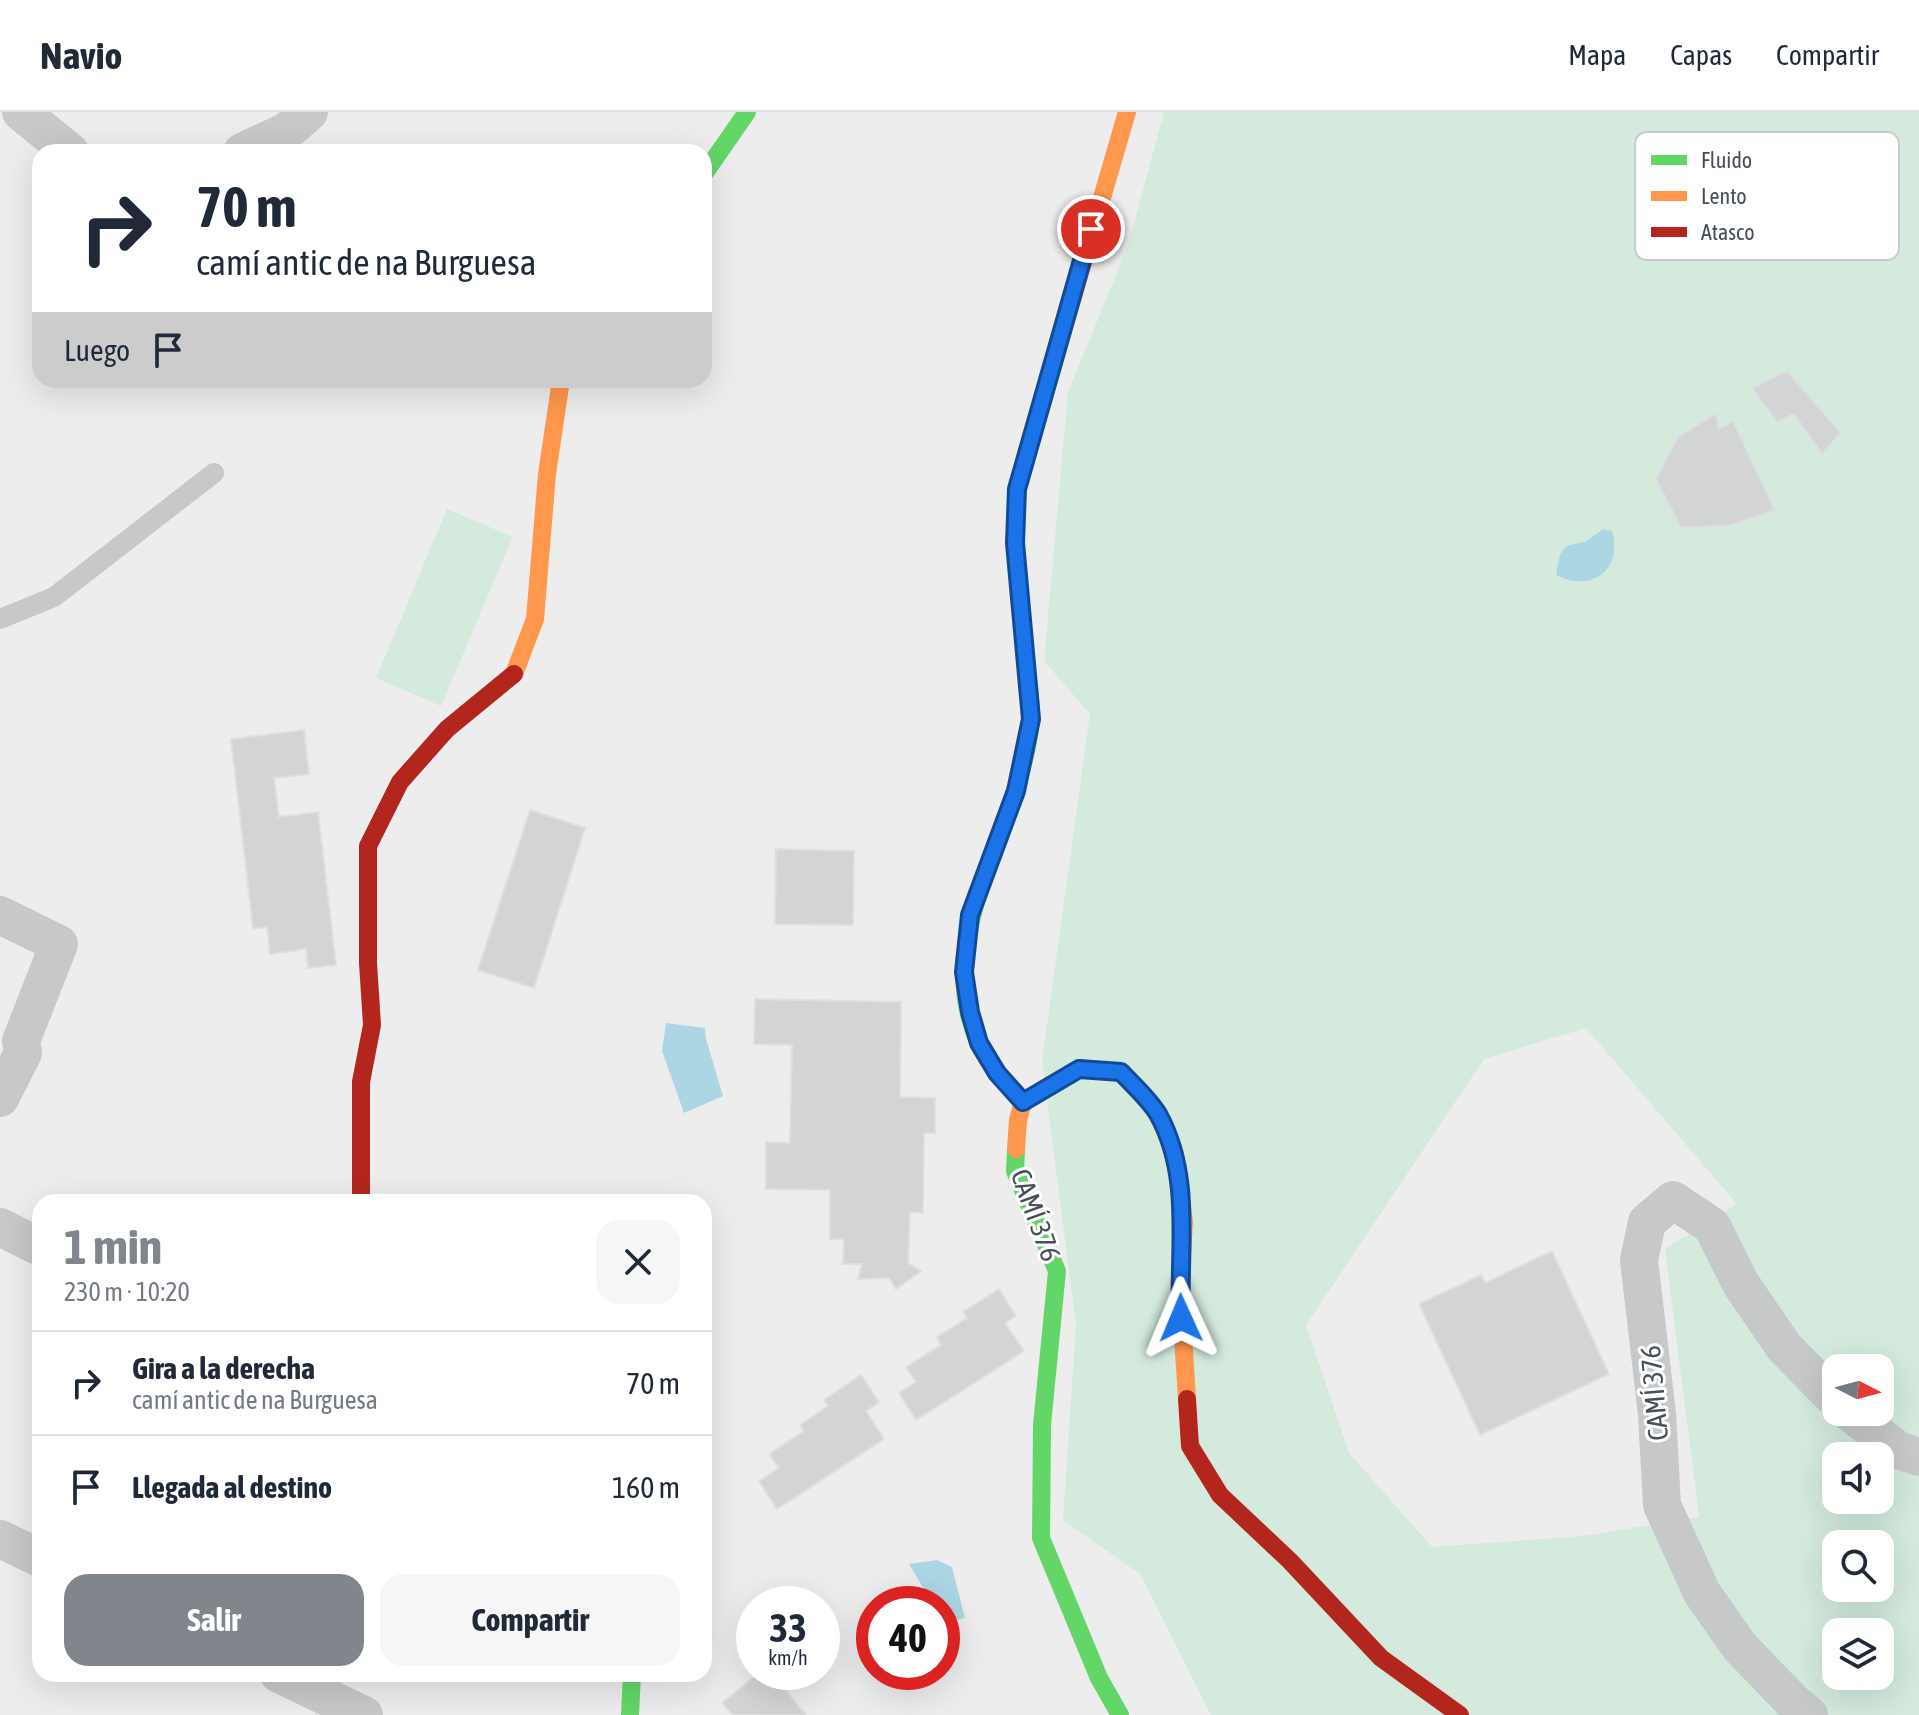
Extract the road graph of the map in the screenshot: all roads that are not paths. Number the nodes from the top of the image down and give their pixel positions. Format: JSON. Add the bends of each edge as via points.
{"nodes":[{"id":1,"x":21,"y":112,"type":"edge"},
{"id":2,"x":309,"y":112,"type":"edge"},
{"id":3,"x":747,"y":112,"type":"edge"},
{"id":4,"x":1127,"y":112,"type":"edge"},
{"id":5,"x":60,"y":144,"type":"edge"},
{"id":6,"x":259,"y":144,"type":"edge"},
{"id":7,"x":712,"y":162,"type":"edge"},
{"id":8,"x":560,"y":388,"type":"edge"},
{"id":9,"x":214,"y":473,"type":"dead end"},
{"id":10,"x":0,"y":619,"type":"edge"},
{"id":11,"x":0,"y":915,"type":"edge"},
{"id":12,"x":0,"y":1098,"type":"edge"},
{"id":13,"x":1023,"y":1102,"type":"junction"},
{"id":14,"x":361,"y":1194,"type":"edge"},
{"id":15,"x":0,"y":1227,"type":"edge"},
{"id":16,"x":32,"y":1243,"type":"edge"},
{"id":17,"x":1822,"y":1386,"type":"edge"},
{"id":18,"x":1867,"y":1426,"type":"edge"},
{"id":19,"x":1919,"y":1457,"type":"edge"},
{"id":20,"x":0,"y":1539,"type":"edge"},
{"id":21,"x":32,"y":1554,"type":"edge"},
{"id":22,"x":296,"y":1682,"type":"edge"},
{"id":23,"x":632,"y":1682,"type":"edge"},
{"id":24,"x":364,"y":1715,"type":"edge"},
{"id":25,"x":630,"y":1715,"type":"edge"},
{"id":26,"x":1120,"y":1715,"type":"edge"},
{"id":27,"x":1460,"y":1715,"type":"edge"},
{"id":28,"x":1809,"y":1715,"type":"edge"}],
"edges":[{"from":1,"to":5,"type":"street"},
{"from":2,"to":6,"type":"street","via":[[287,131]]},
{"from":3,"to":7,"type":"street"},
{"from":4,"to":13,"type":"street","via":[[1017,489],[1015,543],[1031,719],[1016,791],[970,915],[964,972],[979,1043]]},
{"from":8,"to":14,"type":"street","via":[[535,619],[515,673],[447,729],[400,782],[368,846],[372,1025],[361,1082]]},
{"from":9,"to":10,"type":"lane","via":[[54,597]]},
{"from":11,"to":12,"type":"street","via":[[70,950],[21,1041],[23,1053]]},
{"from":13,"to":26,"type":"street","name":"CAMÍ 376","via":[[1015,1171],[1057,1271],[1042,1425],[1041,1538],[1099,1678]]},
{"from":13,"to":27,"type":"street","via":[[1079,1069],[1121,1072],[1157,1112],[1175,1154],[1184,1222],[1180,1289],[1190,1446],[1220,1495],[1381,1658]]},
{"from":15,"to":16,"type":"street"},
{"from":17,"to":28,"type":"street","name":"CAMÍ 376","via":[[1784,1347],[1741,1284],[1712,1226],[1673,1200],[1647,1222],[1639,1260],[1662,1505],[1702,1593],[1740,1647]]},
{"from":18,"to":19,"type":"street","via":[[1898,1450]]},
{"from":20,"to":21,"type":"street"},
{"from":22,"to":24,"type":"street"},
{"from":23,"to":25,"type":"street"}]}
